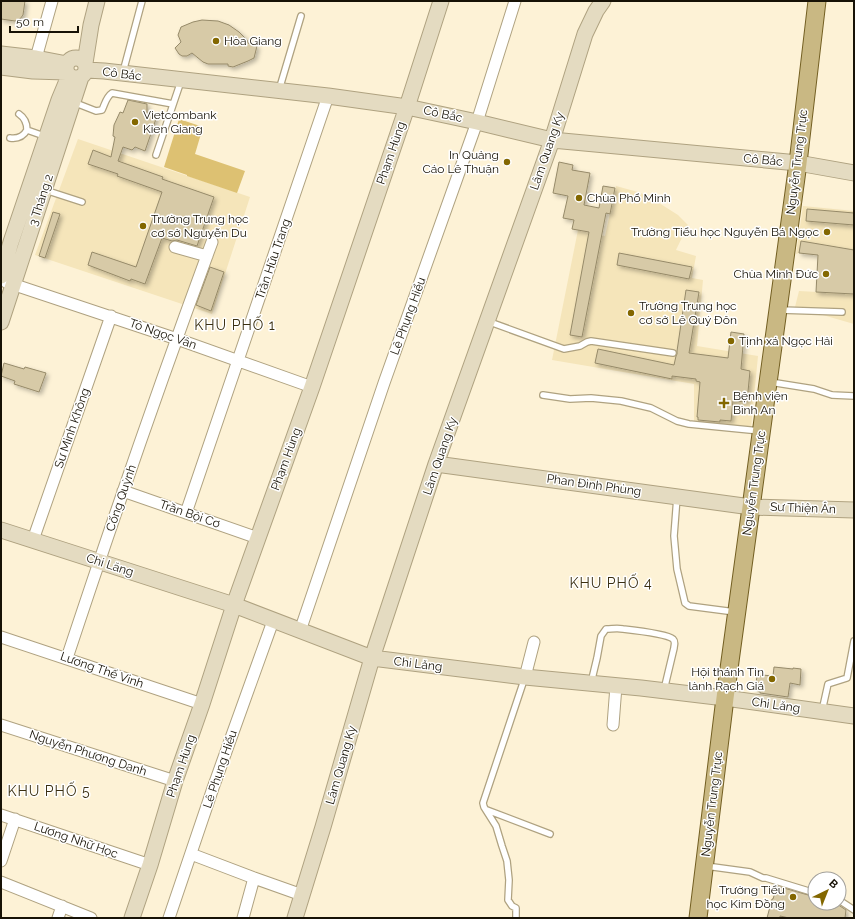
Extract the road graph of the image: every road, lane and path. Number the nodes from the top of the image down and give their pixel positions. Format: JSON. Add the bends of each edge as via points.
{"nodes":[{"id":1,"x":52,"y":1,"type":"edge"},
{"id":2,"x":88,"y":1,"type":"edge"},
{"id":3,"x":97,"y":1,"type":"edge"},
{"id":4,"x":142,"y":1,"type":"edge"},
{"id":5,"x":441,"y":1,"type":"edge"},
{"id":6,"x":515,"y":1,"type":"edge"},
{"id":7,"x":603,"y":1,"type":"edge"},
{"id":8,"x":817,"y":1,"type":"edge"},
{"id":9,"x":301,"y":16,"type":"dead end"},
{"id":10,"x":87,"y":23,"type":"junction"},
{"id":11,"x":1,"y":54,"type":"edge"},
{"id":12,"x":36,"y":58,"type":"junction"},
{"id":13,"x":1,"y":67,"type":"edge"},
{"id":14,"x":76,"y":69,"type":"junction"},
{"id":15,"x":122,"y":74,"type":"junction"},
{"id":16,"x":181,"y":80,"type":"junction"},
{"id":17,"x":279,"y":91,"type":"junction"},
{"id":18,"x":328,"y":96,"type":"junction"},
{"id":19,"x":73,"y":102,"type":"junction"},
{"id":20,"x":173,"y":104,"type":"junction"},
{"id":21,"x":407,"y":107,"type":"junction"},
{"id":22,"x":18,"y":114,"type":"dead end"},
{"id":23,"x":477,"y":122,"type":"junction"},
{"id":24,"x":27,"y":130,"type":"junction"},
{"id":25,"x":47,"y":137,"type":"junction"},
{"id":26,"x":10,"y":138,"type":"dead end"},
{"id":27,"x":552,"y":140,"type":"junction"},
{"id":28,"x":156,"y":155,"type":"dead end"},
{"id":29,"x":798,"y":163,"type":"junction"},
{"id":30,"x":854,"y":172,"type":"edge"},
{"id":31,"x":44,"y":190,"type":"junction"},
{"id":32,"x":82,"y":202,"type":"dead end"},
{"id":33,"x":6,"y":240,"type":"edge"},
{"id":34,"x":212,"y":242,"type":"dead end"},
{"id":35,"x":175,"y":247,"type":"dead end"},
{"id":36,"x":207,"y":256,"type":"junction"},
{"id":37,"x":5,"y":280,"type":"edge"},
{"id":38,"x":778,"y":310,"type":"junction"},
{"id":39,"x":842,"y":312,"type":"dead end"},
{"id":40,"x":111,"y":316,"type":"junction"},
{"id":41,"x":487,"y":321,"type":"junction"},
{"id":42,"x":1,"y":322,"type":"edge"},
{"id":43,"x":177,"y":339,"type":"junction"},
{"id":44,"x":673,"y":353,"type":"dead end"},
{"id":45,"x":238,"y":360,"type":"junction"},
{"id":46,"x":768,"y":382,"type":"junction"},
{"id":47,"x":312,"y":387,"type":"junction"},
{"id":48,"x":543,"y":395,"type":"dead end"},
{"id":49,"x":854,"y":396,"type":"edge"},
{"id":50,"x":761,"y":431,"type":"junction"},
{"id":51,"x":436,"y":464,"type":"junction"},
{"id":52,"x":123,"y":491,"type":"junction"},
{"id":53,"x":677,"y":496,"type":"junction"},
{"id":54,"x":751,"y":507,"type":"junction"},
{"id":55,"x":854,"y":510,"type":"edge"},
{"id":56,"x":186,"y":513,"type":"junction"},
{"id":57,"x":1,"y":530,"type":"edge"},
{"id":58,"x":258,"y":538,"type":"junction"},
{"id":59,"x":33,"y":540,"type":"junction"},
{"id":60,"x":99,"y":562,"type":"junction"},
{"id":61,"x":234,"y":605,"type":"junction"},
{"id":62,"x":736,"y":612,"type":"junction"},
{"id":63,"x":273,"y":621,"type":"junction"},
{"id":64,"x":300,"y":631,"type":"junction"},
{"id":65,"x":1,"y":637,"type":"edge"},
{"id":66,"x":854,"y":641,"type":"edge"},
{"id":67,"x":534,"y":642,"type":"dead end"},
{"id":68,"x":67,"y":658,"type":"junction"},
{"id":69,"x":372,"y":658,"type":"junction"},
{"id":70,"x":525,"y":677,"type":"junction"},
{"id":71,"x":591,"y":684,"type":"junction"},
{"id":72,"x":616,"y":686,"type":"junction"},
{"id":73,"x":664,"y":691,"type":"junction"},
{"id":74,"x":724,"y":698,"type":"junction"},
{"id":75,"x":202,"y":704,"type":"junction"},
{"id":76,"x":822,"y":712,"type":"junction"},
{"id":77,"x":854,"y":716,"type":"edge"},
{"id":78,"x":613,"y":725,"type":"dead end"},
{"id":79,"x":1,"y":726,"type":"edge"},
{"id":80,"x":175,"y":781,"type":"junction"},
{"id":81,"x":486,"y":810,"type":"junction"},
{"id":82,"x":1,"y":815,"type":"edge"},
{"id":83,"x":15,"y":819,"type":"junction"},
{"id":84,"x":550,"y":834,"type":"dead end"},
{"id":85,"x":191,"y":854,"type":"junction"},
{"id":86,"x":1,"y":861,"type":"edge"},
{"id":87,"x":150,"y":865,"type":"junction"},
{"id":88,"x":704,"y":866,"type":"junction"},
{"id":89,"x":254,"y":878,"type":"junction"},
{"id":90,"x":1,"y":882,"type":"edge"},
{"id":91,"x":807,"y":891,"type":"edge"},
{"id":92,"x":302,"y":895,"type":"junction"},
{"id":93,"x":62,"y":906,"type":"junction"},
{"id":94,"x":58,"y":918,"type":"edge"},
{"id":95,"x":91,"y":918,"type":"edge"},
{"id":96,"x":132,"y":918,"type":"edge"},
{"id":97,"x":169,"y":918,"type":"edge"},
{"id":98,"x":242,"y":918,"type":"edge"},
{"id":99,"x":295,"y":918,"type":"edge"},
{"id":100,"x":516,"y":918,"type":"edge"},
{"id":101,"x":698,"y":918,"type":"edge"}],
"edges":[{"from":1,"to":12,"type":"street"},
{"from":2,"to":10,"type":"street"},
{"from":3,"to":10,"type":"street"},
{"from":4,"to":15,"type":"lane"},
{"from":5,"to":21,"type":"street","name":"Phạm Hùng"},
{"from":6,"to":23,"type":"street","name":"Lê Phụng Hiểu"},
{"from":7,"to":27,"type":"street","name":"Lâm Quang Ky","via":[[585,34]]},
{"from":8,"to":29,"type":"main road","name":"Nguyễn Trung Trực"},
{"from":9,"to":17,"type":"lane"},
{"from":10,"to":14,"type":"street"},
{"from":11,"to":12,"type":"street"},
{"from":12,"to":14,"type":"street"},
{"from":13,"to":14,"type":"street","via":[[34,71]]},
{"from":14,"to":15,"type":"street","name":"Cô Bắc"},
{"from":14,"to":19,"type":"street","name":"3 Tháng 2"},
{"from":14,"to":25,"type":"street","name":"3 Tháng 2"},
{"from":15,"to":16,"type":"street","name":"Cô Bắc"},
{"from":16,"to":17,"type":"street","name":"Cô Bắc"},
{"from":16,"to":20,"type":"lane"},
{"from":17,"to":18,"type":"street","name":"Cô Bắc"},
{"from":18,"to":21,"type":"street","name":"Cô Bắc"},
{"from":18,"to":45,"type":"street","name":"Trần Hữu Trang"},
{"from":19,"to":20,"type":"lane","via":[[96,111],[102,110],[112,93]]},
{"from":19,"to":31,"type":"street","name":"3 Tháng 2"},
{"from":20,"to":28,"type":"lane"},
{"from":21,"to":23,"type":"street","name":"Cô Bắc"},
{"from":21,"to":47,"type":"street","name":"Phạm Hùng"},
{"from":22,"to":24,"type":"lane","via":[[26,123]]},
{"from":23,"to":27,"type":"street","name":"Cô Bắc"},
{"from":23,"to":64,"type":"street","name":"Lê Phụng Hiểu","via":[[386,375]]},
{"from":24,"to":25,"type":"lane"},
{"from":24,"to":26,"type":"lane","via":[[16,139]]},
{"from":25,"to":33,"type":"street","name":"3 Tháng 2"},
{"from":27,"to":29,"type":"street","name":"Cô Bắc"},
{"from":27,"to":41,"type":"street","name":"Lâm Quang Ky"},
{"from":29,"to":30,"type":"street","name":"Cô Bắc"},
{"from":29,"to":38,"type":"main road","name":"Nguyễn Trung Trực"},
{"from":31,"to":32,"type":"lane"},
{"from":31,"to":37,"type":"street","name":"3 Tháng 2"},
{"from":33,"to":37,"type":"street","name":"3 Tháng 2"},
{"from":34,"to":36,"type":"street","name":"Cống Quỳnh"},
{"from":35,"to":36,"type":"street"},
{"from":36,"to":43,"type":"street","name":"Cống Quỳnh"},
{"from":37,"to":40,"type":"street","name":"Tô Ngọc Vân"},
{"from":37,"to":42,"type":"street","name":"3 Tháng 2"},
{"from":38,"to":39,"type":"lane"},
{"from":38,"to":46,"type":"main road","name":"Nguyễn Trung Trực"},
{"from":40,"to":43,"type":"street","name":"Tô Ngọc Vân"},
{"from":40,"to":59,"type":"street","name":"Sư Minh Không"},
{"from":41,"to":44,"type":"lane","via":[[558,348],[580,346],[591,341]]},
{"from":41,"to":51,"type":"street","name":"Lâm Quang Ky"},
{"from":43,"to":45,"type":"street","name":"Tô Ngọc Vân"},
{"from":43,"to":52,"type":"street","name":"Cống Quỳnh"},
{"from":45,"to":47,"type":"street","name":"Tô Ngọc Vân"},
{"from":45,"to":56,"type":"street","name":"Trần Hữu Trang"},
{"from":46,"to":49,"type":"lane","via":[[814,389],[832,395]]},
{"from":46,"to":50,"type":"main road","name":"Nguyễn Trung Trực"},
{"from":47,"to":58,"type":"street","name":"Phạm Hùng"},
{"from":48,"to":50,"type":"lane","via":[[621,401],[651,408],[689,424]]},
{"from":50,"to":54,"type":"main road","name":"Nguyễn Trung Trực"},
{"from":51,"to":53,"type":"street","name":"Phan Đình Phùng"},
{"from":51,"to":69,"type":"street","name":"Lâm Quang Ky"},
{"from":52,"to":56,"type":"street","name":"Trần Bội Cơ"},
{"from":52,"to":60,"type":"street","name":"Cống Quỳnh"},
{"from":53,"to":54,"type":"street","name":"Phan Đình Phùng"},
{"from":53,"to":62,"type":"lane","via":[[674,536],[677,569],[685,603],[689,606]]},
{"from":54,"to":55,"type":"street","name":"Sư Thiện Ân"},
{"from":54,"to":62,"type":"main road","name":"Nguyễn Trung Trực"},
{"from":56,"to":58,"type":"street","name":"Trần Bội Cơ"},
{"from":57,"to":59,"type":"street","name":"Chi Lăng"},
{"from":58,"to":61,"type":"street","name":"Phạm Hùng"},
{"from":59,"to":60,"type":"street","name":"Chi Lăng"},
{"from":60,"to":61,"type":"street","name":"Chi Lăng"},
{"from":60,"to":68,"type":"street","name":"Cống Quỳnh"},
{"from":61,"to":63,"type":"street","name":"Chi Lăng"},
{"from":61,"to":75,"type":"street","name":"Phạm Hùng"},
{"from":62,"to":74,"type":"main road","name":"Nguyễn Trung Trực"},
{"from":63,"to":64,"type":"street","name":"Chi Lăng"},
{"from":63,"to":85,"type":"street","name":"Lê Phụng Hiểu"},
{"from":64,"to":69,"type":"street","name":"Chi Lăng"},
{"from":65,"to":68,"type":"street","name":"Lương Thế Vinh"},
{"from":66,"to":76,"type":"lane","via":[[848,678],[828,684]]},
{"from":67,"to":70,"type":"street"},
{"from":68,"to":75,"type":"street","name":"Lương Thế Vinh"},
{"from":69,"to":70,"type":"street","name":"Chi Lăng"},
{"from":69,"to":92,"type":"street","name":"Lâm Quang Ky"},
{"from":70,"to":71,"type":"street","name":"Chi Lăng"},
{"from":70,"to":81,"type":"lane","via":[[483,803]]},
{"from":71,"to":72,"type":"street","name":"Chi Lăng"},
{"from":71,"to":73,"type":"lane","via":[[601,636],[606,629],[622,629],[649,632],[673,639],[674,648]]},
{"from":72,"to":73,"type":"street","name":"Chi Lăng"},
{"from":72,"to":78,"type":"street"},
{"from":73,"to":74,"type":"street","name":"Chi Lăng"},
{"from":74,"to":76,"type":"street","name":"Chi Lăng"},
{"from":74,"to":88,"type":"main road","name":"Nguyễn Trung Trực"},
{"from":75,"to":80,"type":"street","name":"Phạm Hùng"},
{"from":76,"to":77,"type":"street","name":"Chi Lăng"},
{"from":79,"to":80,"type":"street","name":"Nguyễn Phương Danh"},
{"from":80,"to":87,"type":"street","name":"Phạm Hùng"},
{"from":81,"to":84,"type":"lane"},
{"from":81,"to":100,"type":"lane","via":[[496,826],[507,861],[508,900],[516,908]]},
{"from":82,"to":83,"type":"street","name":"Lương Nhữ Học"},
{"from":83,"to":86,"type":"street"},
{"from":83,"to":87,"type":"street","name":"Lương Nhữ Học"},
{"from":85,"to":89,"type":"street"},
{"from":85,"to":97,"type":"street","name":"Lê Phụng Hiểu"},
{"from":87,"to":96,"type":"street","name":"Phạm Hùng"},
{"from":88,"to":91,"type":"lane","via":[[750,872]]},
{"from":88,"to":101,"type":"main road","name":"Nguyễn Trung Trực"},
{"from":89,"to":92,"type":"street"},
{"from":89,"to":98,"type":"street"},
{"from":90,"to":93,"type":"street"},
{"from":92,"to":99,"type":"street","name":"Lâm Quang Ky"},
{"from":93,"to":94,"type":"street"},
{"from":93,"to":95,"type":"street"}]}
